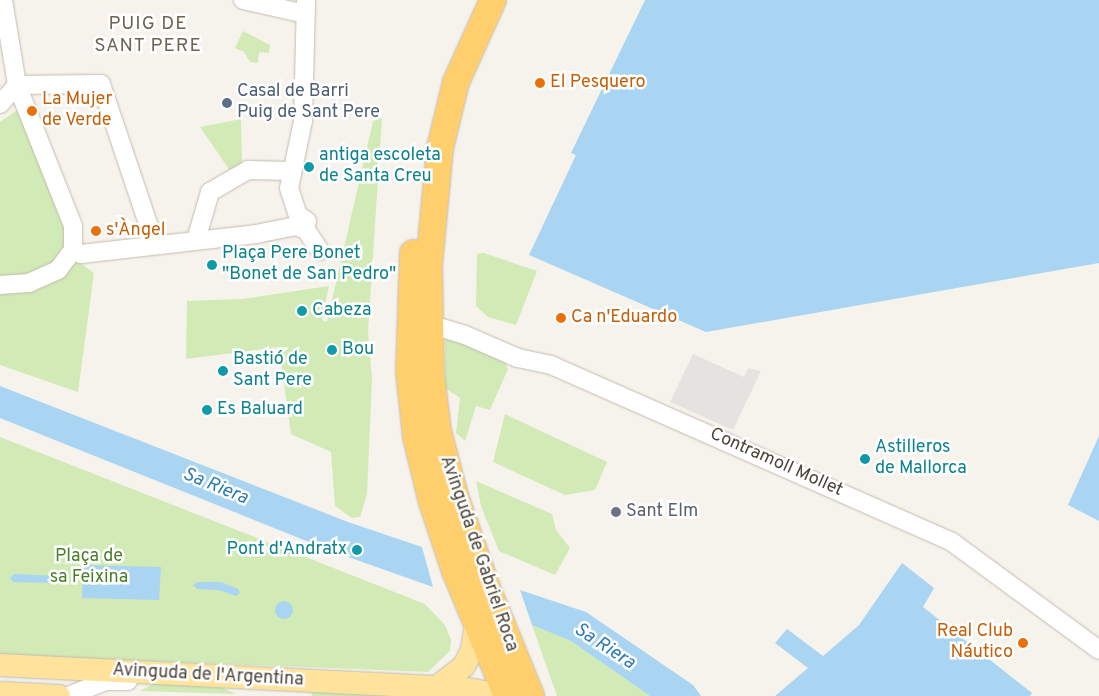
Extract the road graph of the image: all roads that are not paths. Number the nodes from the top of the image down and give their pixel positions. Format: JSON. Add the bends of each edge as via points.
{"nodes":[{"id":1,"x":243,"y":0,"type":"edge"},
{"id":2,"x":473,"y":0,"type":"edge"},
{"id":3,"x":493,"y":0,"type":"edge"},
{"id":4,"x":305,"y":7,"type":"edge"},
{"id":5,"x":2,"y":8,"type":"edge"},
{"id":6,"x":17,"y":85,"type":"junction"},
{"id":7,"x":0,"y":104,"type":"edge"},
{"id":8,"x":290,"y":171,"type":"junction"},
{"id":9,"x":307,"y":221,"type":"dead end"},
{"id":10,"x":196,"y":240,"type":"junction"},
{"id":11,"x":155,"y":244,"type":"junction"},
{"id":12,"x":73,"y":250,"type":"junction"},
{"id":13,"x":320,"y":251,"type":"dead end"},
{"id":14,"x":0,"y":285,"type":"edge"},
{"id":15,"x":419,"y":331,"type":"junction"},
{"id":16,"x":476,"y":625,"type":"junction"},
{"id":17,"x":1099,"y":650,"type":"edge"},
{"id":18,"x":514,"y":658,"type":"junction"},
{"id":19,"x":0,"y":665,"type":"edge"},
{"id":20,"x":147,"y":673,"type":"junction"},
{"id":21,"x":255,"y":678,"type":"junction"},
{"id":22,"x":438,"y":687,"type":"junction"},
{"id":23,"x":0,"y":694,"type":"edge"},
{"id":24,"x":59,"y":696,"type":"edge"},
{"id":25,"x":68,"y":696,"type":"edge"},
{"id":26,"x":282,"y":696,"type":"edge"},
{"id":27,"x":507,"y":696,"type":"edge"},
{"id":28,"x":532,"y":696,"type":"edge"}],
"edges":[{"from":1,"to":4,"type":"street"},
{"from":2,"to":15,"type":"highway","name":"Avinguda de Gabriel Roca","via":[[445,62],[428,126],[418,193]]},
{"from":3,"to":15,"type":"highway","name":"Avinguda de Gabriel Roca","via":[[462,66],[443,131]]},
{"from":4,"to":8,"type":"street","via":[[303,121]]},
{"from":5,"to":6,"type":"street"},
{"from":6,"to":7,"type":"street"},
{"from":6,"to":11,"type":"street","via":[[101,84]]},
{"from":6,"to":12,"type":"street","via":[[73,226]]},
{"from":8,"to":9,"type":"street","via":[[291,200],[298,214]]},
{"from":8,"to":10,"type":"street","via":[[248,170],[210,192]]},
{"from":10,"to":11,"type":"street"},
{"from":10,"to":13,"type":"street","via":[[296,226],[306,230]]},
{"from":11,"to":12,"type":"street","via":[[81,254]]},
{"from":12,"to":14,"type":"street","via":[[58,270],[29,283]]},
{"from":15,"to":16,"type":"highway","name":"Avinguda de Gabriel Roca","via":[[412,412],[423,470],[442,534]]},
{"from":15,"to":17,"type":"street","name":"Contramoll Mollet","via":[[551,365],[952,542]]},
{"from":15,"to":18,"type":"highway","name":"Avinguda de Gabriel Roca","via":[[438,431],[476,558]]},
{"from":16,"to":22,"type":"main road","via":[[472,650],[464,666]]},
{"from":16,"to":27,"type":"highway","name":"Avinguda de Gabriel Roca"},
{"from":18,"to":27,"type":"main road","via":[[512,687]]},
{"from":18,"to":28,"type":"highway","name":"Avinguda de Gabriel Roca"},
{"from":19,"to":20,"type":"main road","name":"Avinguda de l'Argentina"},
{"from":20,"to":21,"type":"main road","name":"Avinguda de l'Argentina"},
{"from":20,"to":25,"type":"street","via":[[130,681],[106,682]]},
{"from":21,"to":22,"type":"main road","name":"Avinguda de l'Argentina"},
{"from":21,"to":26,"type":"main road"},
{"from":22,"to":27,"type":"main road","name":"Avinguda de l'Argentina","via":[[480,689]]},
{"from":23,"to":24,"type":"main road"}]}
